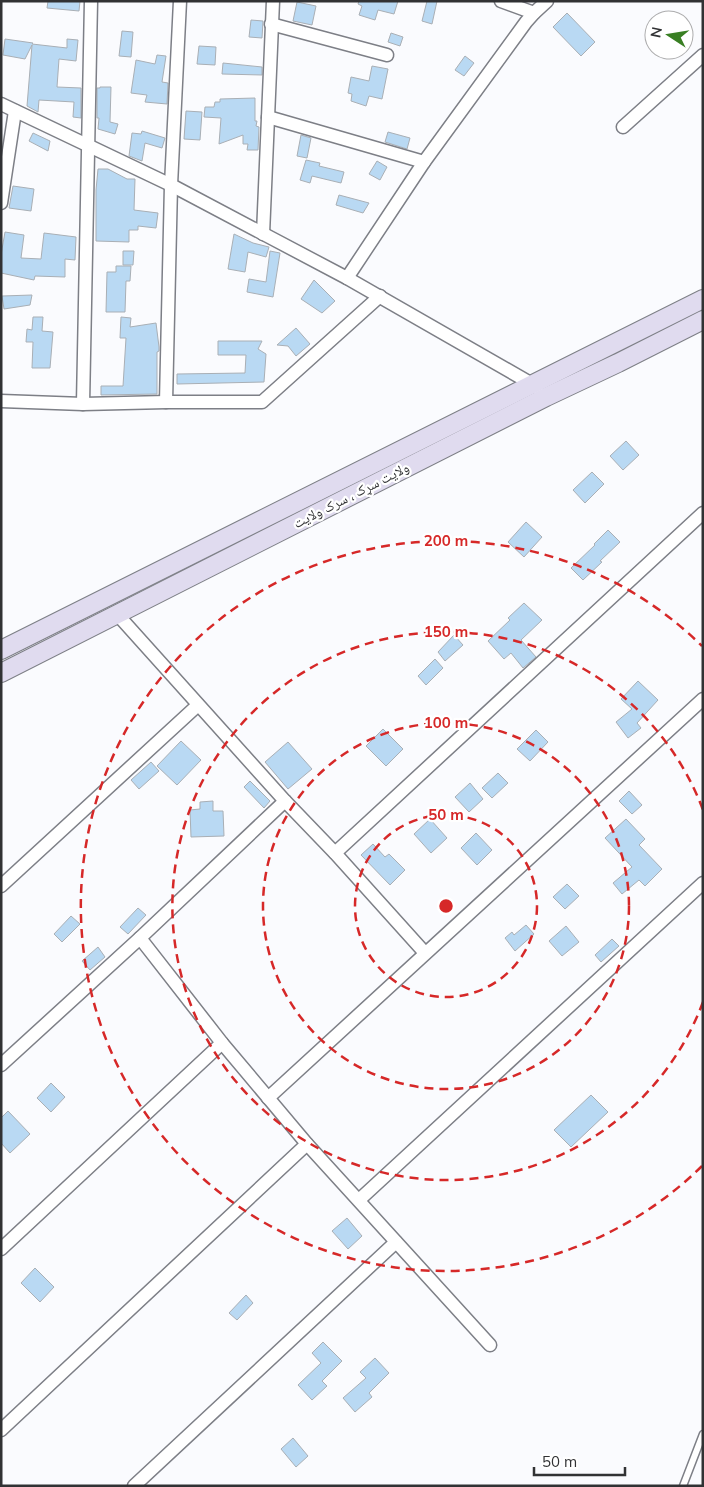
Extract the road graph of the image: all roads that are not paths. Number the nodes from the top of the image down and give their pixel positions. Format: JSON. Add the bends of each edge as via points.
{"nodes":[{"id":1,"x":91,"y":1,"type":"edge"},
{"id":2,"x":180,"y":1,"type":"edge"},
{"id":3,"x":273,"y":1,"type":"edge"},
{"id":4,"x":501,"y":1,"type":"edge"},
{"id":5,"x":547,"y":1,"type":"edge"},
{"id":6,"x":534,"y":13,"type":"junction"},
{"id":7,"x":271,"y":24,"type":"junction"},
{"id":8,"x":703,"y":55,"type":"edge"},
{"id":9,"x":387,"y":56,"type":"dead end"},
{"id":10,"x":1,"y":104,"type":"edge"},
{"id":11,"x":16,"y":111,"type":"junction"},
{"id":12,"x":268,"y":117,"type":"junction"},
{"id":13,"x":623,"y":128,"type":"dead end"},
{"id":14,"x":87,"y":145,"type":"junction"},
{"id":15,"x":424,"y":162,"type":"junction"},
{"id":16,"x":171,"y":186,"type":"junction"},
{"id":17,"x":1,"y":203,"type":"edge"},
{"id":18,"x":263,"y":234,"type":"junction"},
{"id":19,"x":347,"y":278,"type":"junction"},
{"id":20,"x":380,"y":296,"type":"junction"},
{"id":21,"x":703,"y":299,"type":"edge"},
{"id":22,"x":703,"y":320,"type":"edge"},
{"id":23,"x":532,"y":384,"type":"junction"},
{"id":24,"x":546,"y":397,"type":"junction"},
{"id":25,"x":1,"y":401,"type":"edge"},
{"id":26,"x":166,"y":402,"type":"junction"},
{"id":27,"x":83,"y":404,"type":"junction"},
{"id":28,"x":703,"y":513,"type":"edge"},
{"id":29,"x":117,"y":614,"type":"junction"},
{"id":30,"x":1,"y":650,"type":"edge"},
{"id":31,"x":1,"y":673,"type":"edge"},
{"id":32,"x":703,"y":699,"type":"edge"},
{"id":33,"x":198,"y":705,"type":"junction"},
{"id":34,"x":285,"y":801,"type":"junction"},
{"id":35,"x":335,"y":853,"type":"junction"},
{"id":36,"x":703,"y":883,"type":"edge"},
{"id":37,"x":1,"y":886,"type":"edge"},
{"id":38,"x":140,"y":938,"type":"junction"},
{"id":39,"x":425,"y":953,"type":"junction"},
{"id":40,"x":222,"y":1042,"type":"junction"},
{"id":41,"x":1,"y":1065,"type":"edge"},
{"id":42,"x":268,"y":1098,"type":"junction"},
{"id":43,"x":306,"y":1144,"type":"junction"},
{"id":44,"x":359,"y":1200,"type":"junction"},
{"id":45,"x":396,"y":1242,"type":"junction"},
{"id":46,"x":1,"y":1249,"type":"edge"},
{"id":47,"x":490,"y":1345,"type":"dead end"},
{"id":48,"x":1,"y":1430,"type":"edge"},
{"id":49,"x":703,"y":1434,"type":"edge"},
{"id":50,"x":134,"y":1486,"type":"edge"},
{"id":51,"x":683,"y":1486,"type":"edge"}],
"edges":[{"from":1,"to":14,"type":"street"},
{"from":2,"to":16,"type":"street"},
{"from":3,"to":7,"type":"street"},
{"from":4,"to":6,"type":"street"},
{"from":5,"to":6,"type":"street"},
{"from":6,"to":15,"type":"street"},
{"from":7,"to":9,"type":"street"},
{"from":7,"to":12,"type":"street"},
{"from":8,"to":13,"type":"street"},
{"from":10,"to":11,"type":"street"},
{"from":11,"to":14,"type":"street"},
{"from":11,"to":17,"type":"street"},
{"from":12,"to":15,"type":"street"},
{"from":12,"to":18,"type":"street"},
{"from":14,"to":16,"type":"street"},
{"from":14,"to":27,"type":"street"},
{"from":15,"to":19,"type":"street"},
{"from":16,"to":18,"type":"street"},
{"from":16,"to":26,"type":"street"},
{"from":18,"to":19,"type":"street"},
{"from":19,"to":20,"type":"street"},
{"from":20,"to":23,"type":"street"},
{"from":20,"to":26,"type":"street","via":[[262,402]]},
{"from":21,"to":23,"type":"main road","name":"ولایت سړک ، سرک ولایت"},
{"from":22,"to":24,"type":"main road","name":"ولایت سړک ، سرک ولایت"},
{"from":23,"to":24,"type":"street"},
{"from":23,"to":30,"type":"main road","name":"ولایت سړک ، سرک ولایت"},
{"from":24,"to":29,"type":"main road","name":"ولایت سړک ، سرک ولایت"},
{"from":25,"to":27,"type":"street"},
{"from":26,"to":27,"type":"street"},
{"from":28,"to":35,"type":"street"},
{"from":29,"to":31,"type":"main road","name":"ولایت سړک ، سرک ولایت"},
{"from":29,"to":33,"type":"street"},
{"from":32,"to":39,"type":"street"},
{"from":33,"to":34,"type":"street"},
{"from":33,"to":37,"type":"street"},
{"from":34,"to":35,"type":"street"},
{"from":34,"to":38,"type":"street"},
{"from":35,"to":39,"type":"street"},
{"from":36,"to":44,"type":"street"},
{"from":38,"to":40,"type":"street"},
{"from":38,"to":41,"type":"street"},
{"from":39,"to":42,"type":"street"},
{"from":40,"to":42,"type":"street"},
{"from":40,"to":46,"type":"street"},
{"from":42,"to":43,"type":"street"},
{"from":43,"to":44,"type":"street"},
{"from":43,"to":48,"type":"street"},
{"from":44,"to":45,"type":"street"},
{"from":45,"to":47,"type":"street"},
{"from":45,"to":50,"type":"street"},
{"from":49,"to":51,"type":"lane"}]}
